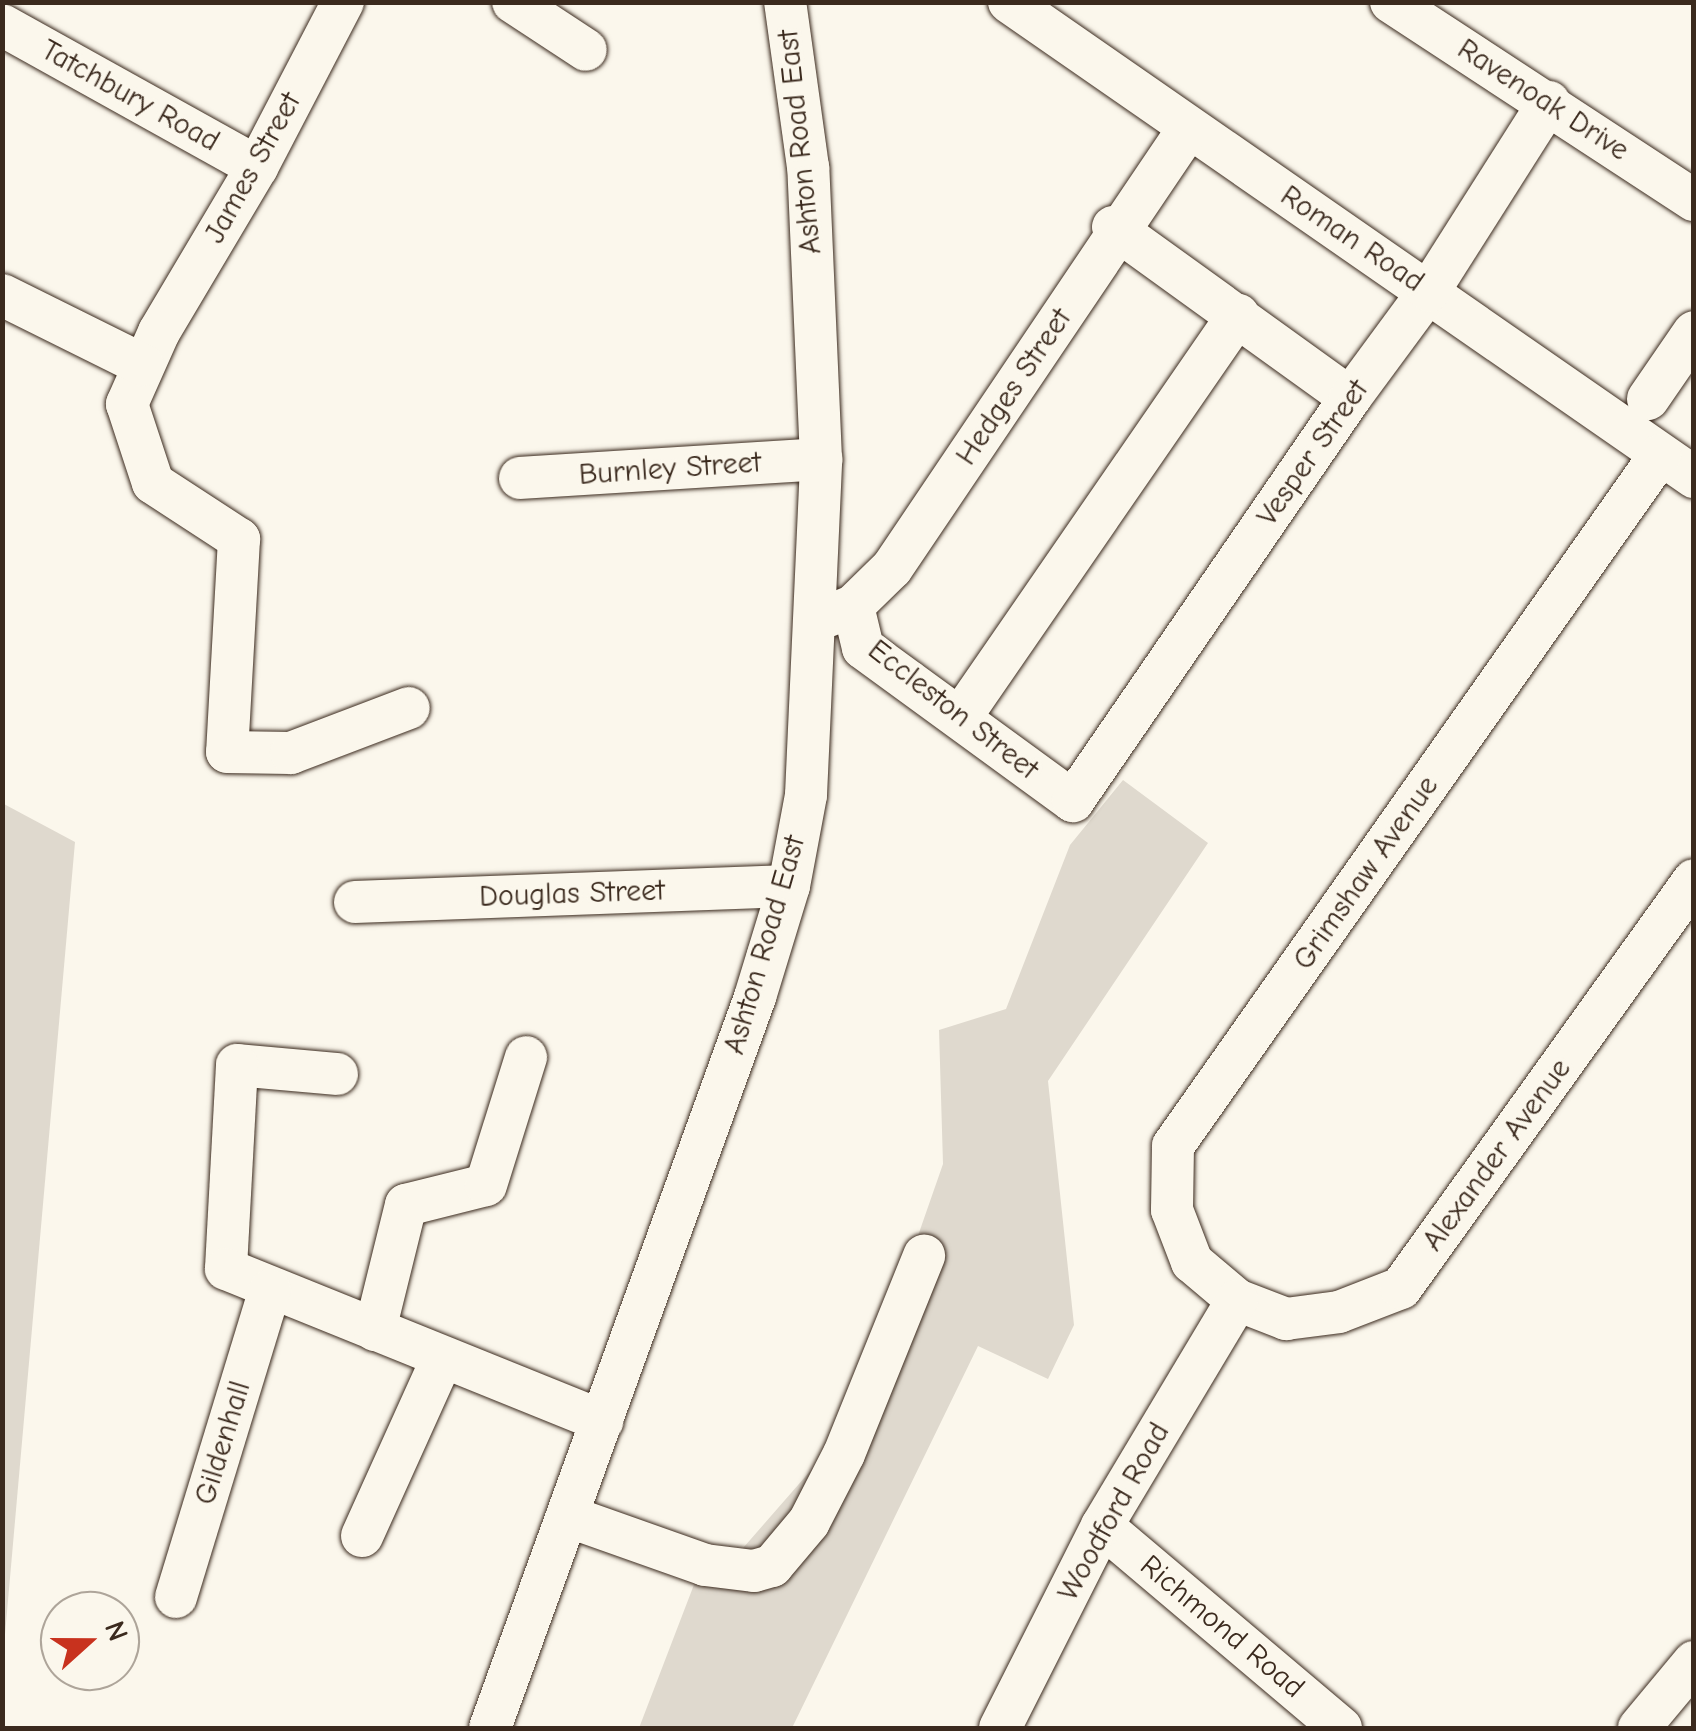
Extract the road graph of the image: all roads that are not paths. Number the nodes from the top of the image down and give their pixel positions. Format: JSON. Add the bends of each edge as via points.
{"nodes":[{"id":1,"x":343,"y":2,"type":"edge"},
{"id":2,"x":513,"y":2,"type":"edge"},
{"id":3,"x":784,"y":2,"type":"edge"},
{"id":4,"x":1009,"y":2,"type":"edge"},
{"id":5,"x":1391,"y":2,"type":"edge"},
{"id":6,"x":2,"y":25,"type":"edge"},
{"id":7,"x":586,"y":50,"type":"dead end"},
{"id":8,"x":1549,"y":102,"type":"junction"},
{"id":9,"x":1188,"y":129,"type":"junction"},
{"id":10,"x":256,"y":167,"type":"junction"},
{"id":11,"x":1694,"y":200,"type":"edge"},
{"id":12,"x":1116,"y":229,"type":"junction"},
{"id":13,"x":1430,"y":291,"type":"junction"},
{"id":14,"x":2,"y":295,"type":"edge"},
{"id":15,"x":1238,"y":314,"type":"junction"},
{"id":16,"x":1694,"y":332,"type":"edge"},
{"id":17,"x":151,"y":348,"type":"junction"},
{"id":18,"x":1350,"y":398,"type":"junction"},
{"id":19,"x":1648,"y":399,"type":"dead end"},
{"id":20,"x":821,"y":459,"type":"junction"},
{"id":21,"x":1677,"y":466,"type":"edge"},
{"id":22,"x":520,"y":478,"type":"dead end"},
{"id":23,"x":835,"y":611,"type":"junction"},
{"id":24,"x":409,"y":708,"type":"dead end"},
{"id":25,"x":960,"y":718,"type":"junction"},
{"id":26,"x":1073,"y":801,"type":"joint"},
{"id":27,"x":1694,"y":880,"type":"edge"},
{"id":28,"x":789,"y":886,"type":"junction"},
{"id":29,"x":355,"y":902,"type":"dead end"},
{"id":30,"x":526,"y":1056,"type":"dead end"},
{"id":31,"x":337,"y":1074,"type":"dead end"},
{"id":32,"x":924,"y":1256,"type":"dead end"},
{"id":33,"x":270,"y":1290,"type":"junction"},
{"id":34,"x":1236,"y":1300,"type":"junction"},
{"id":35,"x":375,"y":1330,"type":"junction"},
{"id":36,"x":443,"y":1357,"type":"junction"},
{"id":37,"x":602,"y":1421,"type":"junction"},
{"id":38,"x":567,"y":1516,"type":"junction"},
{"id":39,"x":1102,"y":1526,"type":"junction"},
{"id":40,"x":362,"y":1536,"type":"dead end"},
{"id":41,"x":176,"y":1597,"type":"dead end"},
{"id":42,"x":1694,"y":1662,"type":"edge"},
{"id":43,"x":490,"y":1728,"type":"edge"},
{"id":44,"x":1000,"y":1728,"type":"edge"},
{"id":45,"x":1341,"y":1728,"type":"edge"},
{"id":46,"x":1640,"y":1728,"type":"edge"}],
"edges":[{"from":1,"to":10,"type":"street","name":"James Street"},
{"from":2,"to":7,"type":"street"},
{"from":3,"to":20,"type":"street","name":"Ashton Road East","via":[[808,167]]},
{"from":4,"to":9,"type":"street","name":"Roman Road"},
{"from":5,"to":8,"type":"street","name":"Ravenoak Drive"},
{"from":6,"to":10,"type":"street","name":"Tatchbury Road"},
{"from":8,"to":11,"type":"street","name":"Ravenoak Drive"},
{"from":8,"to":13,"type":"street","name":"Vesper Street"},
{"from":9,"to":12,"type":"street","name":"Hedges Street"},
{"from":9,"to":13,"type":"street","name":"Roman Road"},
{"from":10,"to":17,"type":"street","name":"James Street"},
{"from":12,"to":15,"type":"street"},
{"from":12,"to":23,"type":"street","name":"Hedges Street","via":[[892,568]]},
{"from":13,"to":18,"type":"street","name":"Vesper Street"},
{"from":13,"to":21,"type":"street","name":"Roman Road"},
{"from":14,"to":17,"type":"street"},
{"from":15,"to":18,"type":"street"},
{"from":15,"to":25,"type":"street"},
{"from":16,"to":19,"type":"street"},
{"from":17,"to":24,"type":"street","name":"James Street","via":[[127,404],[153,482],[239,539],[227,752],[291,753]]},
{"from":18,"to":26,"type":"street","name":"Vesper Street"},
{"from":20,"to":22,"type":"street","name":"Burnley Street"},
{"from":20,"to":23,"type":"street","name":"Ashton Road East"},
{"from":21,"to":34,"type":"street","name":"Grimshaw Avenue","via":[[1174,1146],[1172,1210],[1192,1262]]},
{"from":23,"to":25,"type":"street","name":"Eccleston Street","via":[[862,648]]},
{"from":23,"to":28,"type":"street","name":"Ashton Road East"},
{"from":25,"to":26,"type":"street","name":"Eccleston Street"},
{"from":27,"to":34,"type":"street","name":"Alexander Avenue","via":[[1401,1288],[1339,1312],[1286,1320]]},
{"from":28,"to":29,"type":"street","name":"Douglas Street"},
{"from":28,"to":37,"type":"street","name":"Ashton Road East"},
{"from":30,"to":35,"type":"street","via":[[486,1185],[406,1205]]},
{"from":31,"to":33,"type":"street","via":[[237,1065],[226,1269]]},
{"from":32,"to":38,"type":"street","via":[[844,1454],[808,1522],[772,1566],[754,1571],[705,1564]]},
{"from":33,"to":35,"type":"street"},
{"from":33,"to":41,"type":"street","name":"Gildenhall"},
{"from":34,"to":39,"type":"street","name":"Woodford Road"},
{"from":35,"to":36,"type":"street"},
{"from":36,"to":37,"type":"street"},
{"from":36,"to":40,"type":"street"},
{"from":37,"to":38,"type":"street","name":"Ashton Road East"},
{"from":38,"to":43,"type":"street","name":"Ashton Road East"},
{"from":39,"to":44,"type":"street","name":"Woodford Road"},
{"from":39,"to":45,"type":"street","name":"Richmond Road"},
{"from":42,"to":46,"type":"street"}]}
